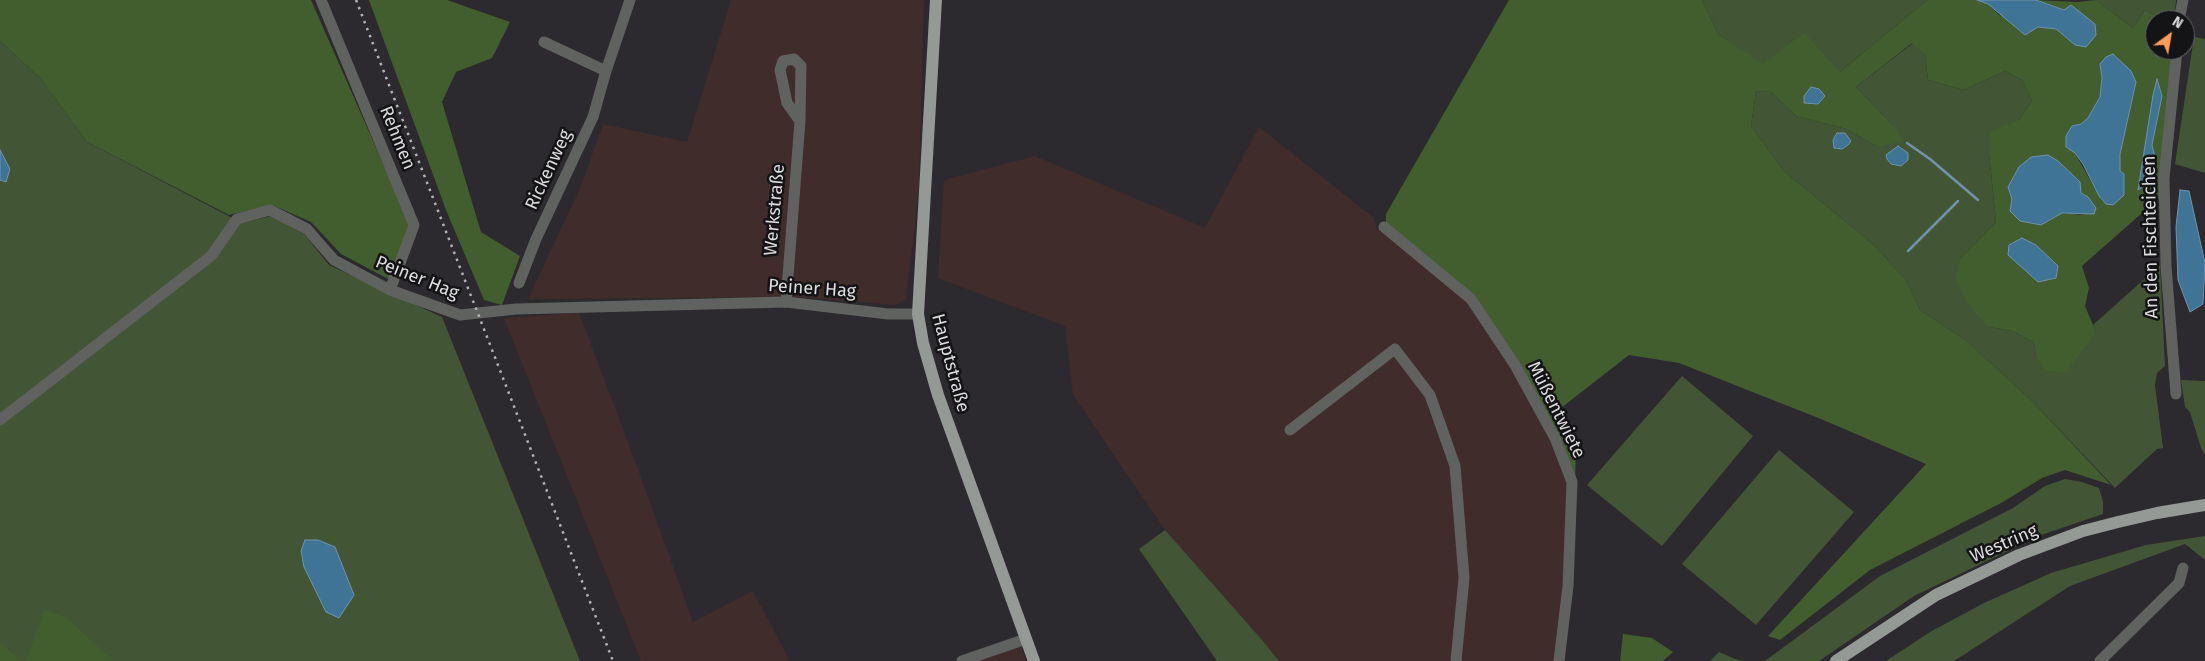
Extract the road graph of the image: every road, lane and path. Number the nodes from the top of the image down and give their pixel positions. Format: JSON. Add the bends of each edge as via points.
{"nodes":[{"id":1,"x":321,"y":0,"type":"edge"},
{"id":2,"x":630,"y":0,"type":"edge"},
{"id":3,"x":936,"y":0,"type":"edge"},
{"id":4,"x":544,"y":42,"type":"dead end"},
{"id":5,"x":2176,"y":60,"type":"edge"},
{"id":6,"x":606,"y":71,"type":"junction"},
{"id":7,"x":800,"y":121,"type":"junction"},
{"id":8,"x":1384,"y":227,"type":"dead end"},
{"id":9,"x":519,"y":283,"type":"dead end"},
{"id":10,"x":390,"y":290,"type":"junction"},
{"id":11,"x":786,"y":302,"type":"junction"},
{"id":12,"x":918,"y":314,"type":"junction"},
{"id":13,"x":2176,"y":394,"type":"dead end"},
{"id":14,"x":0,"y":420,"type":"edge"},
{"id":15,"x":1290,"y":430,"type":"dead end"},
{"id":16,"x":2205,"y":505,"type":"edge"},
{"id":17,"x":2183,"y":568,"type":"dead end"},
{"id":18,"x":1026,"y":638,"type":"junction"},
{"id":19,"x":962,"y":661,"type":"edge"},
{"id":20,"x":1034,"y":661,"type":"edge"},
{"id":21,"x":1456,"y":661,"type":"edge"},
{"id":22,"x":1559,"y":661,"type":"edge"},
{"id":23,"x":1836,"y":661,"type":"edge"},
{"id":24,"x":2100,"y":661,"type":"edge"}],
"edges":[{"from":1,"to":10,"type":"street","name":"Rehmen","via":[[414,225]]},
{"from":2,"to":6,"type":"street","name":"Rickenweg"},
{"from":3,"to":12,"type":"main road","name":"Hauptstraße"},
{"from":4,"to":6,"type":"street"},
{"from":5,"to":13,"type":"street","name":"An den Fischteichen","via":[[2164,178],[2166,266]]},
{"from":6,"to":9,"type":"street","name":"Rickenweg","via":[[593,117]]},
{"from":7,"to":7,"type":"street","name":"Werkstraße","via":[[801,66],[794,60],[783,61],[780,70],[787,103]]},
{"from":7,"to":11,"type":"street","name":"Werkstraße"},
{"from":8,"to":22,"type":"street","name":"Müßentwiete","via":[[1471,299],[1515,365],[1555,438],[1572,482],[1568,586]]},
{"from":10,"to":11,"type":"street","name":"Peiner Hag","via":[[460,315],[516,309]]},
{"from":10,"to":14,"type":"street","name":"Peiner Hag","via":[[334,260],[307,229],[270,210],[237,219],[211,256]]},
{"from":11,"to":12,"type":"street","name":"Peiner Hag","via":[[896,315]]},
{"from":12,"to":18,"type":"main road","name":"Hauptstraße","via":[[938,395]]},
{"from":15,"to":21,"type":"street","via":[[1396,349],[1430,394],[1455,466],[1464,578]]},
{"from":16,"to":23,"type":"main road","name":"Westring","via":[[2083,531],[2019,555],[1936,595]]},
{"from":17,"to":24,"type":"street","via":[[2179,583]]},
{"from":18,"to":19,"type":"street"},
{"from":18,"to":20,"type":"main road","name":"Hauptstraße"}]}
